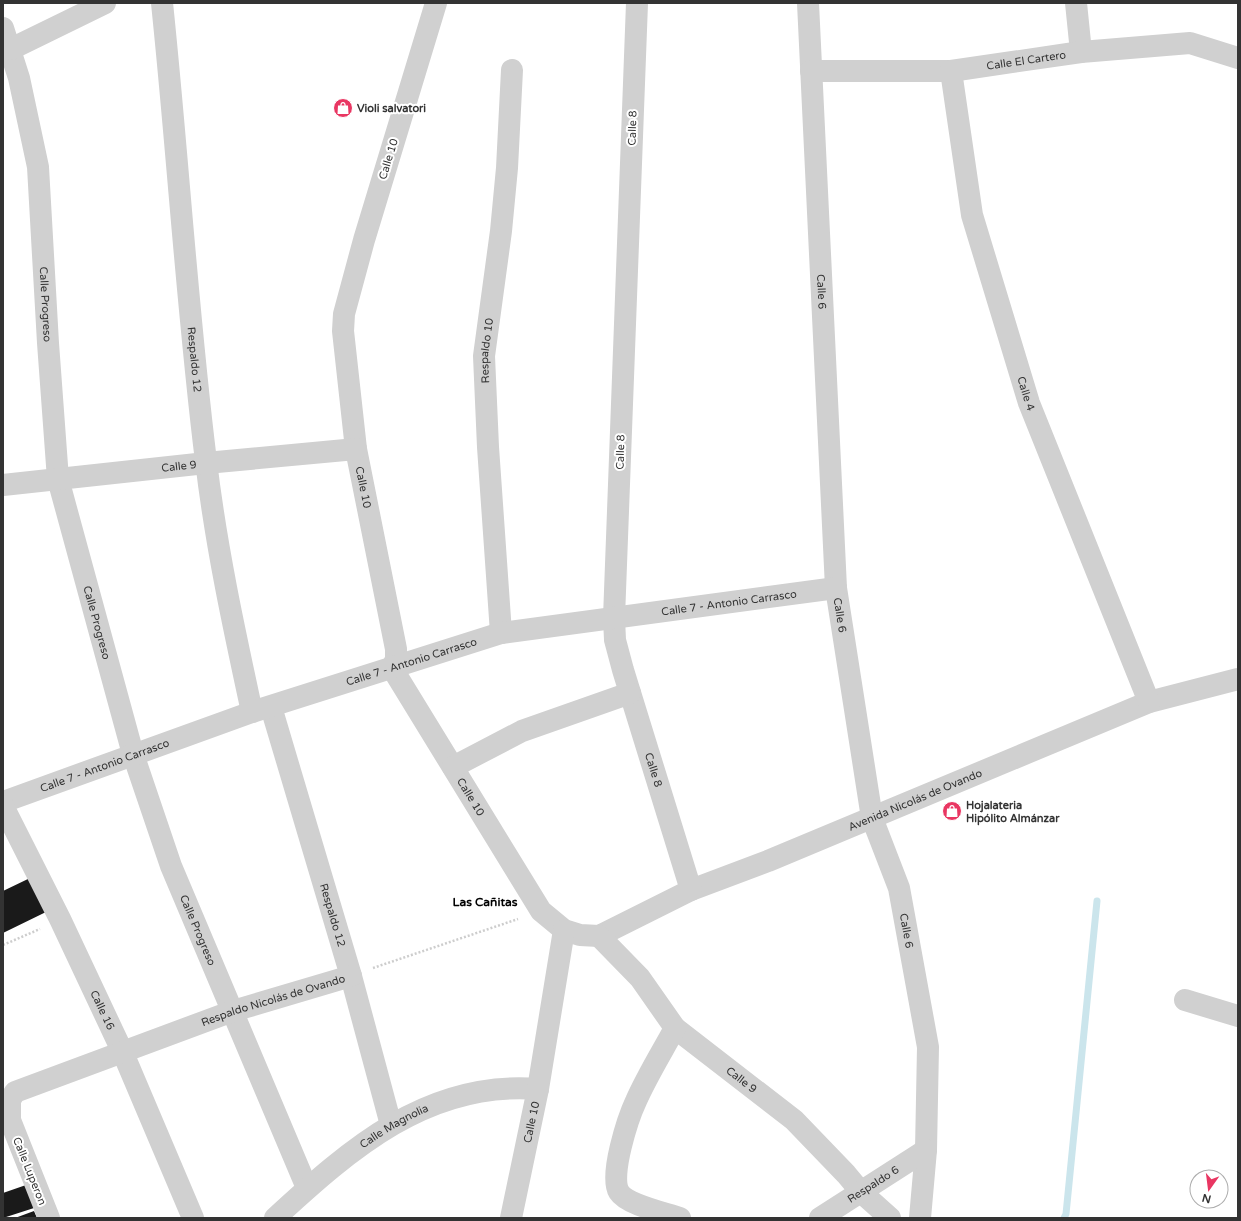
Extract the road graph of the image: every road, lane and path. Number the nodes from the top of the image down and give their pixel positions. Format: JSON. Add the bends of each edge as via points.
{"nodes":[{"id":1,"x":105,"y":3,"type":"edge"},
{"id":2,"x":162,"y":3,"type":"edge"},
{"id":3,"x":436,"y":3,"type":"edge"},
{"id":4,"x":637,"y":3,"type":"edge"},
{"id":5,"x":808,"y":3,"type":"edge"},
{"id":6,"x":1076,"y":3,"type":"edge"},
{"id":7,"x":3,"y":28,"type":"edge"},
{"id":8,"x":11,"y":49,"type":"junction"},
{"id":9,"x":1081,"y":52,"type":"junction"},
{"id":10,"x":1238,"y":58,"type":"edge"},
{"id":11,"x":512,"y":70,"type":"dead end"},
{"id":12,"x":811,"y":71,"type":"junction"},
{"id":13,"x":951,"y":71,"type":"junction"},
{"id":14,"x":11,"y":82,"type":"edge"},
{"id":15,"x":356,"y":449,"type":"junction"},
{"id":16,"x":206,"y":463,"type":"junction"},
{"id":17,"x":58,"y":479,"type":"junction"},
{"id":18,"x":3,"y":486,"type":"edge"},
{"id":19,"x":836,"y":588,"type":"junction"},
{"id":20,"x":614,"y":618,"type":"junction"},
{"id":21,"x":501,"y":633,"type":"junction"},
{"id":22,"x":392,"y":668,"type":"junction"},
{"id":23,"x":1238,"y":679,"type":"edge"},
{"id":24,"x":630,"y":693,"type":"junction"},
{"id":25,"x":1149,"y":702,"type":"junction"},
{"id":26,"x":262,"y":710,"type":"junction"},
{"id":27,"x":134,"y":754,"type":"junction"},
{"id":28,"x":453,"y":767,"type":"junction"},
{"id":29,"x":3,"y":802,"type":"edge"},
{"id":30,"x":3,"y":806,"type":"edge"},
{"id":31,"x":872,"y":818,"type":"junction"},
{"id":32,"x":691,"y":890,"type":"junction"},
{"id":33,"x":541,"y":911,"type":"junction"},
{"id":34,"x":60,"y":919,"type":"junction"},
{"id":35,"x":564,"y":930,"type":"junction"},
{"id":36,"x":599,"y":936,"type":"junction"},
{"id":37,"x":3,"y":944,"type":"edge"},
{"id":38,"x":351,"y":976,"type":"junction"},
{"id":39,"x":1185,"y":1000,"type":"dead end"},
{"id":40,"x":233,"y":1011,"type":"junction"},
{"id":41,"x":1238,"y":1016,"type":"edge"},
{"id":42,"x":675,"y":1028,"type":"junction"},
{"id":43,"x":123,"y":1053,"type":"junction"},
{"id":44,"x":538,"y":1089,"type":"junction"},
{"id":45,"x":10,"y":1100,"type":"joint"},
{"id":46,"x":391,"y":1124,"type":"junction"},
{"id":47,"x":926,"y":1150,"type":"junction"},
{"id":48,"x":307,"y":1188,"type":"junction"},
{"id":49,"x":861,"y":1192,"type":"junction"},
{"id":50,"x":49,"y":1218,"type":"edge"},
{"id":51,"x":193,"y":1218,"type":"edge"},
{"id":52,"x":275,"y":1218,"type":"edge"},
{"id":53,"x":510,"y":1218,"type":"edge"},
{"id":54,"x":680,"y":1218,"type":"edge"},
{"id":55,"x":820,"y":1218,"type":"edge"},
{"id":56,"x":890,"y":1218,"type":"edge"},
{"id":57,"x":920,"y":1218,"type":"edge"}],
"edges":[{"from":1,"to":8,"type":"street"},
{"from":2,"to":16,"type":"street","name":"Respaldo 12"},
{"from":3,"to":15,"type":"street","name":"Calle 10","via":[[344,314],[343,331]]},
{"from":4,"to":20,"type":"street","name":"Calle 8"},
{"from":5,"to":12,"type":"street","name":"Calle 6"},
{"from":6,"to":9,"type":"street"},
{"from":7,"to":8,"type":"street","name":"Calle Progreso"},
{"from":8,"to":14,"type":"street","name":"Calle Progreso"},
{"from":9,"to":10,"type":"street","name":"Calle El Cartero","via":[[1190,43]]},
{"from":9,"to":13,"type":"street","name":"Calle El Cartero"},
{"from":11,"to":21,"type":"street","name":"Respaldo 10","via":[[508,168],[484,356]]},
{"from":12,"to":13,"type":"street","name":"Calle El Cartero"},
{"from":12,"to":19,"type":"street","name":"Calle 6"},
{"from":13,"to":25,"type":"street","name":"Calle 4","via":[[972,215],[1029,403]]},
{"from":14,"to":17,"type":"street","name":"Calle Progreso","via":[[38,167]]},
{"from":15,"to":16,"type":"street","name":"Calle 9"},
{"from":15,"to":22,"type":"street","name":"Calle 10","via":[[396,649],[396,659]]},
{"from":16,"to":17,"type":"street","name":"Calle 9"},
{"from":16,"to":26,"type":"street","name":"Respaldo 12","via":[[223,581]]},
{"from":17,"to":18,"type":"street","name":"Calle 9"},
{"from":17,"to":27,"type":"street","name":"Calle Progreso"},
{"from":19,"to":20,"type":"street","name":"Calle 7 - Antonio Carrasco"},
{"from":19,"to":31,"type":"street","name":"Calle 6"},
{"from":20,"to":21,"type":"street","name":"Calle 7 - Antonio Carrasco"},
{"from":20,"to":24,"type":"street","name":"Calle 8","via":[[616,640]]},
{"from":21,"to":22,"type":"street","name":"Calle 7 - Antonio Carrasco"},
{"from":22,"to":26,"type":"street","name":"Calle 7 - Antonio Carrasco"},
{"from":22,"to":28,"type":"street","name":"Calle 10"},
{"from":23,"to":25,"type":"street","name":"Avenida Nicolás de Ovando"},
{"from":24,"to":28,"type":"street","via":[[522,731]]},
{"from":24,"to":32,"type":"street","name":"Calle 8"},
{"from":25,"to":31,"type":"street","name":"Avenida Nicolás de Ovando"},
{"from":26,"to":27,"type":"street","name":"Calle 7 - Antonio Carrasco"},
{"from":26,"to":38,"type":"street","name":"Respaldo 12"},
{"from":27,"to":29,"type":"street","name":"Calle 7 - Antonio Carrasco"},
{"from":27,"to":40,"type":"street","name":"Calle Progreso","via":[[171,866]]},
{"from":28,"to":33,"type":"street","name":"Calle 10"},
{"from":30,"to":34,"type":"street","name":"Calle 16"},
{"from":31,"to":32,"type":"street","name":"Avenida Nicolás de Ovando"},
{"from":31,"to":47,"type":"street","name":"Calle 6","via":[[899,888],[928,1047]]},
{"from":32,"to":36,"type":"street","name":"Avenida Nicolás de Ovando"},
{"from":33,"to":35,"type":"street","name":"Calle 10"},
{"from":33,"to":38,"type":"path","name":"Respaldo Nicolás de Ovando"},
{"from":34,"to":37,"type":"path"},
{"from":34,"to":43,"type":"street","name":"Calle 16"},
{"from":35,"to":36,"type":"street","name":"Calle 10","via":[[580,935]]},
{"from":35,"to":44,"type":"street","name":"Calle 10"},
{"from":36,"to":42,"type":"street","name":"Calle 9","via":[[640,978]]},
{"from":38,"to":40,"type":"street","name":"Respaldo Nicolás de Ovando"},
{"from":38,"to":46,"type":"street","name":"Respaldo 12"},
{"from":39,"to":41,"type":"street"},
{"from":40,"to":43,"type":"street","name":"Respaldo Nicolás de Ovando"},
{"from":40,"to":48,"type":"street","name":"Calle Progreso"},
{"from":42,"to":49,"type":"street","name":"Calle 9","via":[[794,1120]]},
{"from":42,"to":54,"type":"street","via":[[636,1101],[615,1169],[619,1193],[630,1201]]},
{"from":43,"to":45,"type":"street","name":"Respaldo Nicolás de Ovando","via":[[15,1092]]},
{"from":43,"to":51,"type":"street","name":"Calle 16"},
{"from":44,"to":46,"type":"street","name":"Calle Magnolia","via":[[512,1087],[458,1096]]},
{"from":44,"to":53,"type":"street","name":"Calle 10"},
{"from":45,"to":50,"type":"street","name":"Calle Luperon","via":[[12,1126]]},
{"from":46,"to":48,"type":"street","name":"Calle Magnolia"},
{"from":47,"to":49,"type":"street","name":"Respaldo 6"},
{"from":47,"to":57,"type":"street","name":"Calle 6"},
{"from":48,"to":52,"type":"street","name":"Calle Magnolia"},
{"from":49,"to":55,"type":"street","name":"Respaldo 6"},
{"from":49,"to":56,"type":"street","name":"Calle 9"}]}
